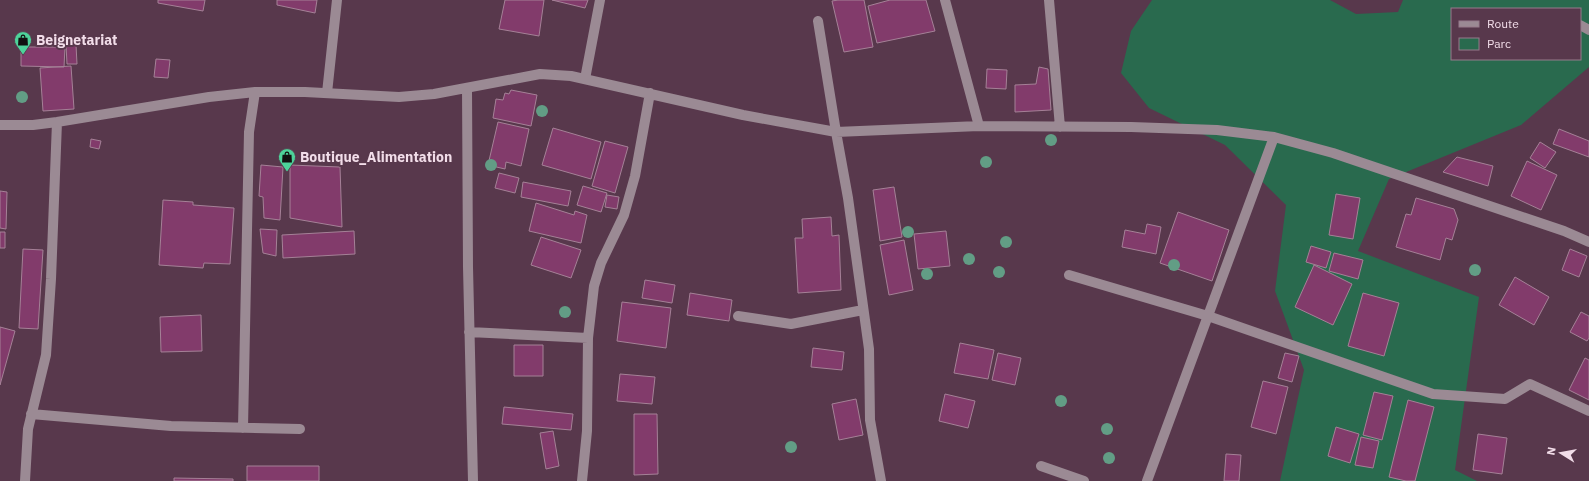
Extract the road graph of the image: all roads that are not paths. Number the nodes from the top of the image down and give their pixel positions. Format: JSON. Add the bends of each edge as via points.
{"nodes":[{"id":1,"x":337,"y":0,"type":"edge"},
{"id":2,"x":600,"y":0,"type":"edge"},
{"id":3,"x":946,"y":0,"type":"edge"},
{"id":4,"x":1049,"y":0,"type":"edge"},
{"id":5,"x":818,"y":21,"type":"dead end"},
{"id":6,"x":585,"y":79,"type":"junction"},
{"id":7,"x":466,"y":88,"type":"junction"},
{"id":8,"x":256,"y":92,"type":"junction"},
{"id":9,"x":327,"y":93,"type":"junction"},
{"id":10,"x":650,"y":93,"type":"junction"},
{"id":11,"x":57,"y":122,"type":"junction"},
{"id":12,"x":0,"y":125,"type":"edge"},
{"id":13,"x":979,"y":126,"type":"junction"},
{"id":14,"x":1060,"y":127,"type":"junction"},
{"id":15,"x":836,"y":132,"type":"junction"},
{"id":16,"x":1274,"y":136,"type":"junction"},
{"id":17,"x":1589,"y":242,"type":"edge"},
{"id":18,"x":1069,"y":275,"type":"dead end"},
{"id":19,"x":863,"y":310,"type":"junction"},
{"id":20,"x":738,"y":316,"type":"dead end"},
{"id":21,"x":1208,"y":316,"type":"junction"},
{"id":22,"x":469,"y":332,"type":"junction"},
{"id":23,"x":588,"y":338,"type":"junction"},
{"id":24,"x":1589,"y":410,"type":"edge"},
{"id":25,"x":31,"y":414,"type":"junction"},
{"id":26,"x":243,"y":428,"type":"junction"},
{"id":27,"x":300,"y":429,"type":"dead end"},
{"id":28,"x":1041,"y":466,"type":"dead end"},
{"id":29,"x":25,"y":481,"type":"edge"},
{"id":30,"x":473,"y":481,"type":"edge"},
{"id":31,"x":582,"y":481,"type":"edge"},
{"id":32,"x":881,"y":481,"type":"edge"},
{"id":33,"x":1084,"y":481,"type":"edge"},
{"id":34,"x":1147,"y":481,"type":"edge"}],
"edges":[{"from":1,"to":9,"type":"street"},
{"from":2,"to":6,"type":"street"},
{"from":3,"to":13,"type":"street"},
{"from":4,"to":14,"type":"street"},
{"from":5,"to":15,"type":"street"},
{"from":6,"to":7,"type":"street","via":[[540,74]]},
{"from":6,"to":10,"type":"street"},
{"from":7,"to":9,"type":"street","via":[[399,97]]},
{"from":7,"to":22,"type":"street"},
{"from":8,"to":9,"type":"street"},
{"from":8,"to":11,"type":"street","via":[[209,97]]},
{"from":8,"to":26,"type":"street","via":[[249,132]]},
{"from":10,"to":15,"type":"street"},
{"from":10,"to":23,"type":"street","via":[[635,176],[624,215],[601,263],[594,286]]},
{"from":11,"to":12,"type":"street"},
{"from":11,"to":25,"type":"street","via":[[52,280],[46,355]]},
{"from":13,"to":14,"type":"street"},
{"from":13,"to":15,"type":"street"},
{"from":14,"to":16,"type":"street","via":[[1216,130]]},
{"from":15,"to":19,"type":"street"},
{"from":16,"to":17,"type":"street","via":[[1564,231]]},
{"from":16,"to":21,"type":"street"},
{"from":18,"to":21,"type":"street"},
{"from":19,"to":20,"type":"street","via":[[791,324]]},
{"from":19,"to":32,"type":"street","via":[[869,349],[870,420]]},
{"from":21,"to":24,"type":"street","via":[[1433,394],[1505,399],[1530,384]]},
{"from":21,"to":34,"type":"street"},
{"from":22,"to":23,"type":"street"},
{"from":22,"to":30,"type":"street"},
{"from":23,"to":31,"type":"street","via":[[587,432]]},
{"from":25,"to":26,"type":"street","via":[[171,426]]},
{"from":25,"to":29,"type":"street"},
{"from":26,"to":27,"type":"street"},
{"from":28,"to":33,"type":"street"}]}
